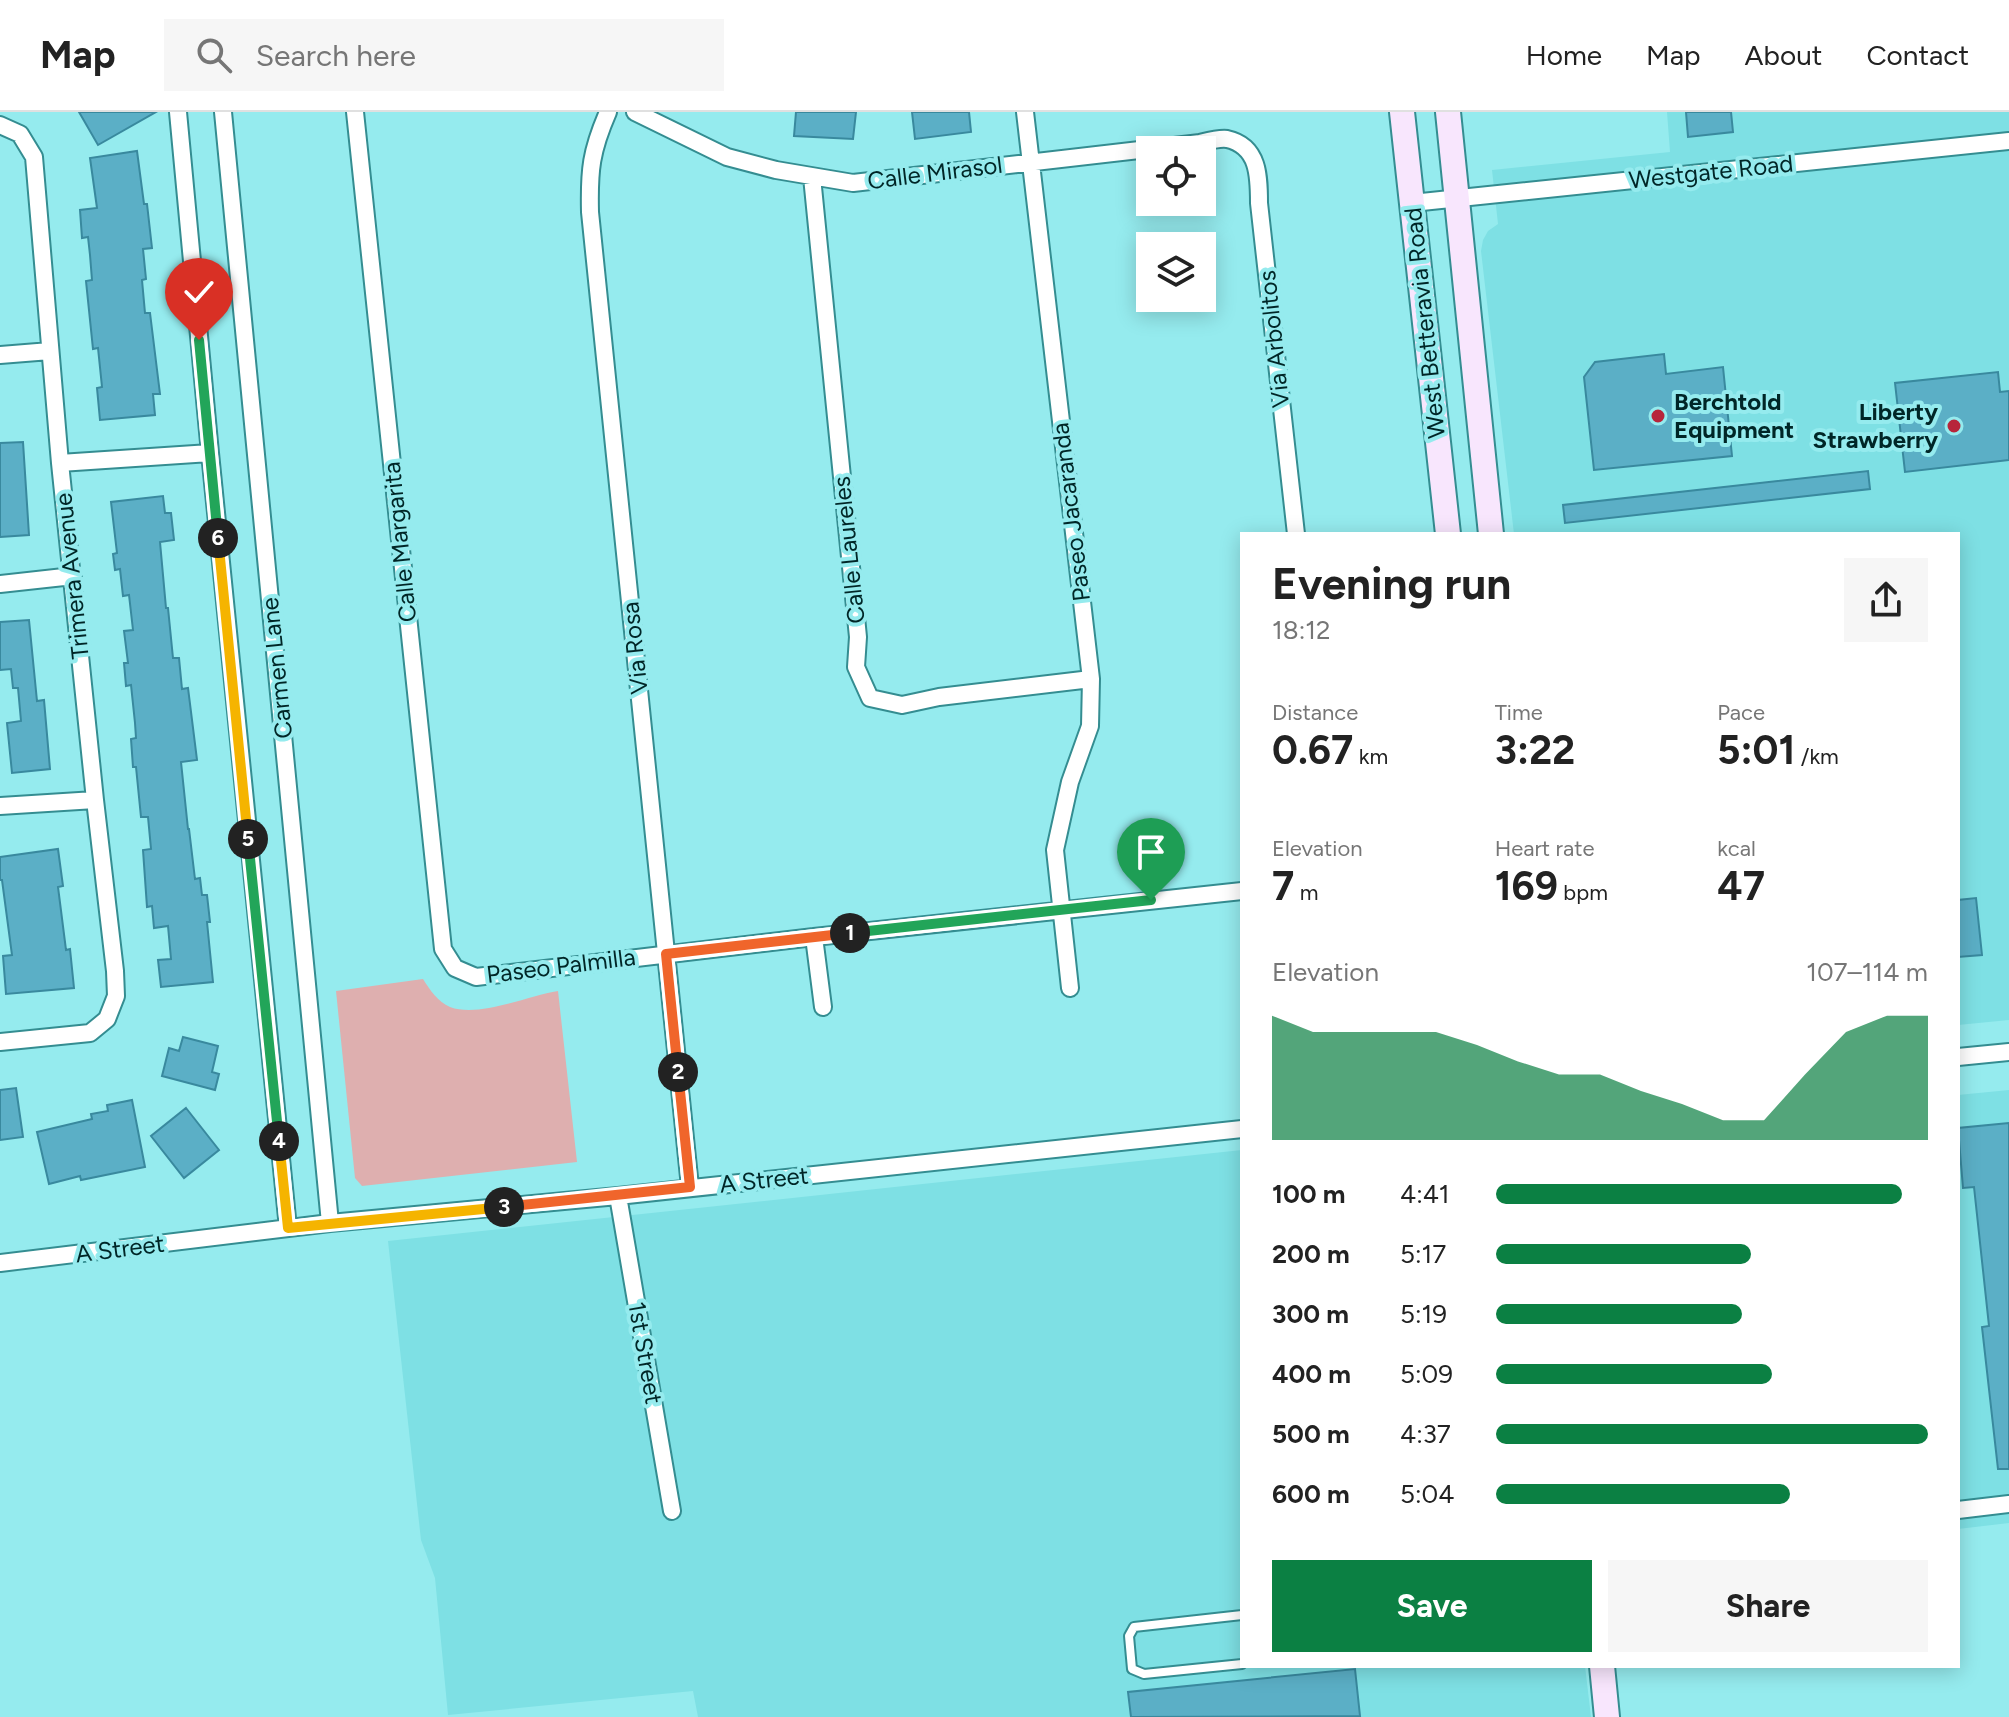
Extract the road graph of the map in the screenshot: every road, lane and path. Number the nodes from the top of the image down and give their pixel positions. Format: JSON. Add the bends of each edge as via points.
{"nodes":[{"id":1,"x":178,"y":112,"type":"edge"},
{"id":2,"x":223,"y":112,"type":"edge"},
{"id":3,"x":355,"y":112,"type":"edge"},
{"id":4,"x":608,"y":112,"type":"edge"},
{"id":5,"x":635,"y":112,"type":"edge"},
{"id":6,"x":1025,"y":112,"type":"edge"},
{"id":7,"x":1402,"y":112,"type":"edge"},
{"id":8,"x":1448,"y":112,"type":"edge"},
{"id":9,"x":0,"y":125,"type":"edge"},
{"id":10,"x":2009,"y":141,"type":"edge"},
{"id":11,"x":1245,"y":147,"type":"joint"},
{"id":12,"x":1030,"y":162,"type":"junction"},
{"id":13,"x":812,"y":177,"type":"junction"},
{"id":14,"x":1458,"y":198,"type":"junction"},
{"id":15,"x":1412,"y":203,"type":"junction"},
{"id":16,"x":50,"y":351,"type":"junction"},
{"id":17,"x":0,"y":355,"type":"edge"},
{"id":18,"x":210,"y":453,"type":"junction"},
{"id":19,"x":60,"y":463,"type":"junction"},
{"id":20,"x":1296,"y":532,"type":"edge"},
{"id":21,"x":1448,"y":532,"type":"edge"},
{"id":22,"x":1491,"y":532,"type":"edge"},
{"id":23,"x":73,"y":576,"type":"junction"},
{"id":24,"x":0,"y":584,"type":"edge"},
{"id":25,"x":1091,"y":679,"type":"junction"},
{"id":26,"x":95,"y":800,"type":"junction"},
{"id":27,"x":0,"y":806,"type":"edge"},
{"id":28,"x":1240,"y":891,"type":"edge"},
{"id":29,"x":1061,"y":909,"type":"junction"},
{"id":30,"x":814,"y":937,"type":"junction"},
{"id":31,"x":666,"y":954,"type":"junction"},
{"id":32,"x":455,"y":968,"type":"joint"},
{"id":33,"x":1070,"y":988,"type":"dead end"},
{"id":34,"x":823,"y":1007,"type":"dead end"},
{"id":35,"x":0,"y":1042,"type":"edge"},
{"id":36,"x":2009,"y":1052,"type":"edge"},
{"id":37,"x":1960,"y":1057,"type":"edge"},
{"id":38,"x":1240,"y":1129,"type":"edge"},
{"id":39,"x":690,"y":1187,"type":"junction"},
{"id":40,"x":618,"y":1196,"type":"junction"},
{"id":41,"x":330,"y":1223,"type":"junction"},
{"id":42,"x":288,"y":1228,"type":"junction"},
{"id":43,"x":0,"y":1263,"type":"edge"},
{"id":44,"x":2009,"y":1504,"type":"edge"},
{"id":45,"x":1960,"y":1510,"type":"edge"},
{"id":46,"x":672,"y":1511,"type":"dead end"},
{"id":47,"x":1240,"y":1615,"type":"edge"},
{"id":48,"x":1240,"y":1664,"type":"edge"},
{"id":49,"x":1602,"y":1668,"type":"edge"},
{"id":50,"x":1607,"y":1717,"type":"edge"}],
"edges":[{"from":1,"to":18,"type":"street","name":"Carmen Lane"},
{"from":2,"to":41,"type":"street","name":"Carmen Lane"},
{"from":3,"to":32,"type":"street","name":"Calle Margarita","via":[[443,949]]},
{"from":4,"to":31,"type":"street","name":"Via Rosa","via":[[589,171],[590,212]]},
{"from":5,"to":13,"type":"street","name":"Calle Mirasol","via":[[727,157]]},
{"from":6,"to":12,"type":"street","name":"Paseo Jacaranda"},
{"from":7,"to":15,"type":"street","name":"West Betteravia Road"},
{"from":8,"to":14,"type":"street","name":"West Betteravia Road"},
{"from":9,"to":16,"type":"street","name":"Trimera Avenue","via":[[20,134],[34,157]]},
{"from":10,"to":14,"type":"street","name":"Westgate Road"},
{"from":11,"to":12,"type":"street","name":"Calle Mirasol","via":[[1225,139]]},
{"from":11,"to":20,"type":"street","name":"Via Arbolitos","via":[[1259,171]]},
{"from":12,"to":13,"type":"street","name":"Calle Mirasol","via":[[853,183]]},
{"from":12,"to":25,"type":"street","name":"Paseo Jacaranda"},
{"from":13,"to":25,"type":"street","name":"Calle Laureles","via":[[858,637],[856,667],[870,698],[902,705]]},
{"from":14,"to":15,"type":"street","name":"Westgate Road"},
{"from":14,"to":22,"type":"street","name":"West Betteravia Road"},
{"from":15,"to":21,"type":"street","name":"West Betteravia Road"},
{"from":16,"to":17,"type":"street"},
{"from":16,"to":19,"type":"street","name":"Trimera Avenue"},
{"from":18,"to":19,"type":"street"},
{"from":18,"to":42,"type":"street","name":"Carmen Lane"},
{"from":19,"to":23,"type":"street","name":"Trimera Avenue"},
{"from":23,"to":24,"type":"street"},
{"from":23,"to":26,"type":"street","name":"Trimera Avenue"},
{"from":25,"to":29,"type":"street","name":"Paseo Jacaranda","via":[[1090,726],[1070,782],[1055,850]]},
{"from":26,"to":27,"type":"street"},
{"from":26,"to":35,"type":"street","name":"Trimera Avenue","via":[[115,971],[116,996],[107,1019],[90,1033]]},
{"from":28,"to":29,"type":"street","name":"Paseo Palmilla"},
{"from":29,"to":30,"type":"street","name":"Paseo Palmilla"},
{"from":29,"to":33,"type":"street","name":"Paseo Jacaranda"},
{"from":30,"to":31,"type":"street","name":"Paseo Palmilla"},
{"from":30,"to":34,"type":"street"},
{"from":31,"to":32,"type":"street","name":"Paseo Palmilla","via":[[476,977]]},
{"from":31,"to":39,"type":"street","name":"Via Rosa"},
{"from":36,"to":37,"type":"street"},
{"from":38,"to":39,"type":"street","name":"A Street"},
{"from":39,"to":40,"type":"street","name":"A Street"},
{"from":40,"to":41,"type":"street","name":"A Street"},
{"from":40,"to":46,"type":"street","name":"1st Street"},
{"from":41,"to":42,"type":"street","name":"A Street"},
{"from":42,"to":43,"type":"street","name":"A Street"},
{"from":44,"to":45,"type":"street"},
{"from":47,"to":48,"type":"lane","via":[[1134,1627],[1129,1636],[1132,1669],[1144,1674]]},
{"from":49,"to":50,"type":"street"}]}
